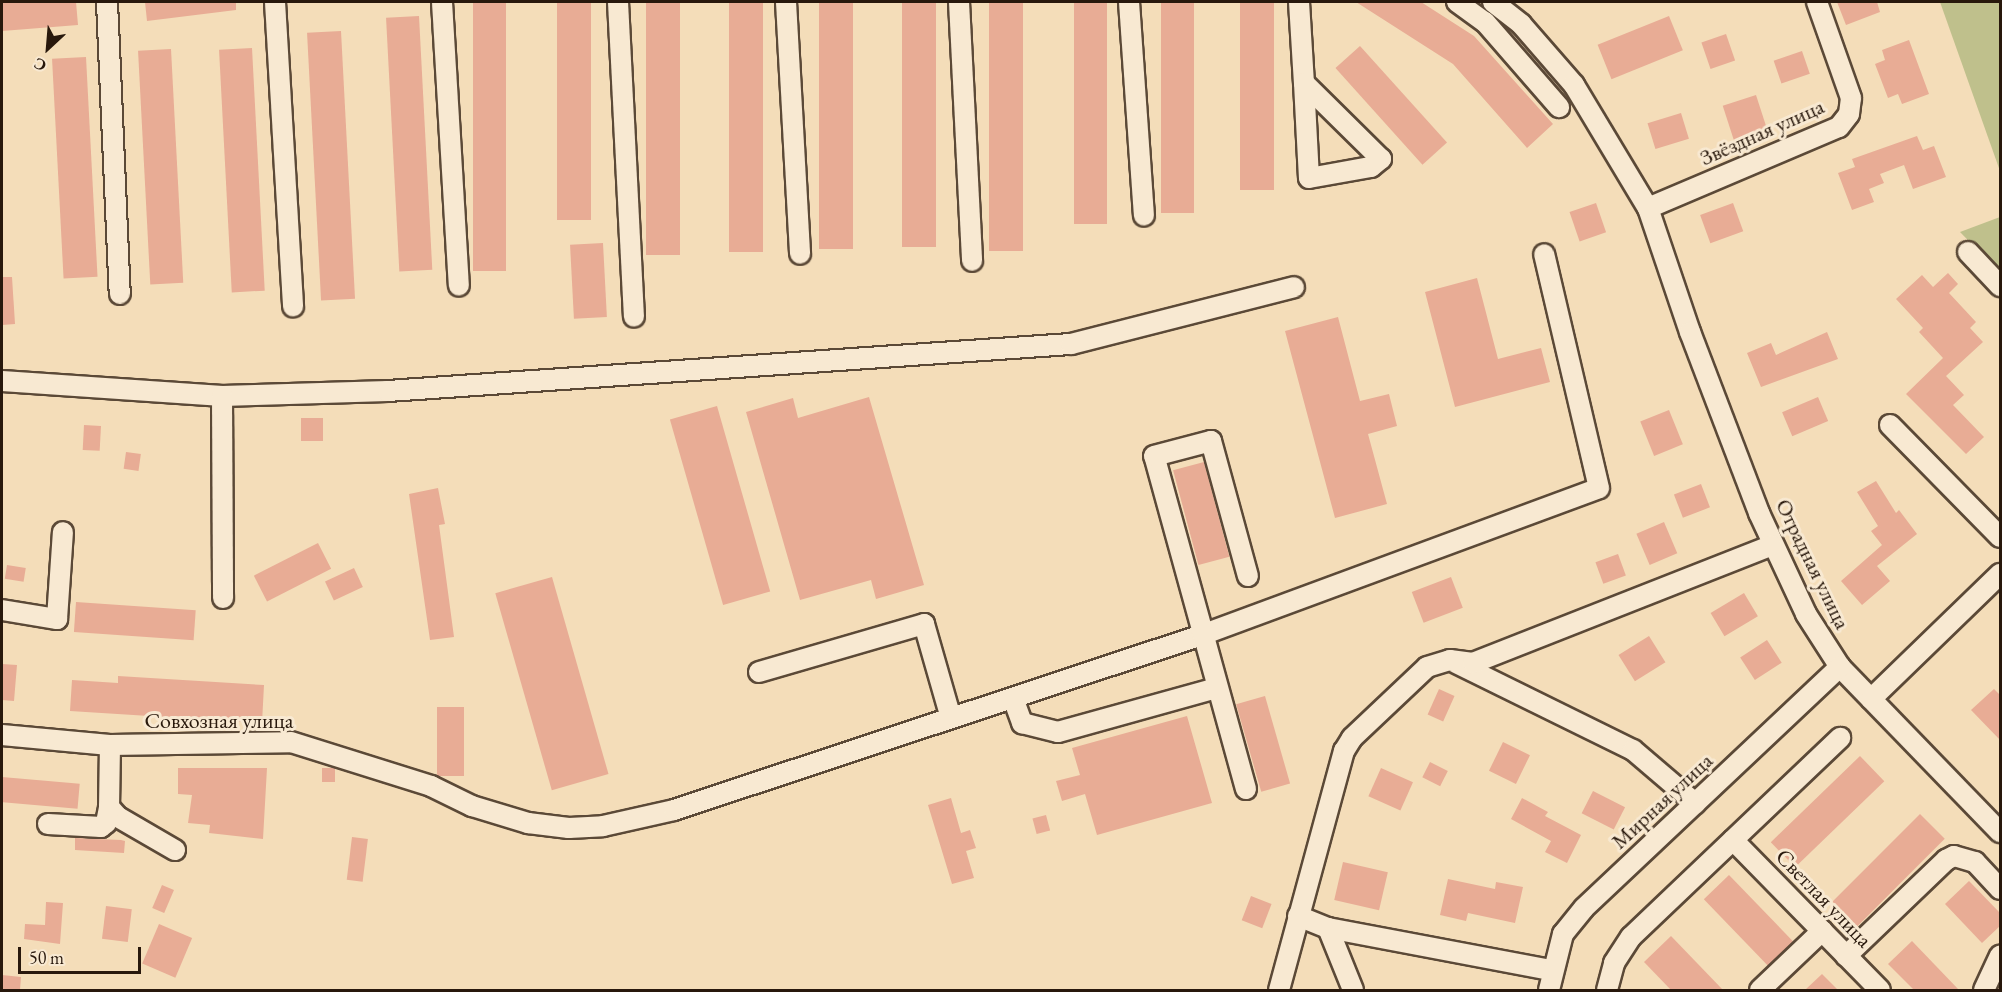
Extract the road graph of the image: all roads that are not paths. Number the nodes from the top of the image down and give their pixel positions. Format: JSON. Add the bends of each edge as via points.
{"nodes":[{"id":1,"x":107,"y":2,"type":"edge"},
{"id":2,"x":275,"y":2,"type":"edge"},
{"id":3,"x":442,"y":2,"type":"edge"},
{"id":4,"x":618,"y":2,"type":"edge"},
{"id":5,"x":786,"y":2,"type":"edge"},
{"id":6,"x":959,"y":2,"type":"edge"},
{"id":7,"x":1129,"y":2,"type":"edge"},
{"id":8,"x":1299,"y":2,"type":"edge"},
{"id":9,"x":1457,"y":2,"type":"edge"},
{"id":10,"x":1817,"y":2,"type":"edge"},
{"id":11,"x":1496,"y":4,"type":"edge"},
{"id":12,"x":1485,"y":22,"type":"junction"},
{"id":13,"x":1304,"y":83,"type":"junction"},
{"id":14,"x":1559,"y":107,"type":"dead end"},
{"id":15,"x":1648,"y":208,"type":"junction"},
{"id":16,"x":1144,"y":215,"type":"dead end"},
{"id":17,"x":1968,"y":252,"type":"dead end"},
{"id":18,"x":800,"y":254,"type":"dead end"},
{"id":19,"x":1544,"y":254,"type":"dead end"},
{"id":20,"x":972,"y":261,"type":"dead end"},
{"id":21,"x":459,"y":285,"type":"dead end"},
{"id":22,"x":2001,"y":286,"type":"edge"},
{"id":23,"x":1294,"y":287,"type":"dead end"},
{"id":24,"x":120,"y":294,"type":"dead end"},
{"id":25,"x":293,"y":306,"type":"dead end"},
{"id":26,"x":634,"y":317,"type":"dead end"},
{"id":27,"x":2,"y":381,"type":"edge"},
{"id":28,"x":222,"y":396,"type":"junction"},
{"id":29,"x":1890,"y":425,"type":"dead end"},
{"id":30,"x":63,"y":532,"type":"dead end"},
{"id":31,"x":2001,"y":537,"type":"edge"},
{"id":32,"x":1772,"y":545,"type":"junction"},
{"id":33,"x":2001,"y":574,"type":"edge"},
{"id":34,"x":1248,"y":576,"type":"dead end"},
{"id":35,"x":223,"y":598,"type":"dead end"},
{"id":36,"x":2,"y":610,"type":"edge"},
{"id":37,"x":1202,"y":635,"type":"junction"},
{"id":38,"x":1450,"y":660,"type":"junction"},
{"id":39,"x":1840,"y":667,"type":"junction"},
{"id":40,"x":759,"y":672,"type":"dead end"},
{"id":41,"x":1217,"y":688,"type":"junction"},
{"id":42,"x":1013,"y":698,"type":"junction"},
{"id":43,"x":1871,"y":699,"type":"junction"},
{"id":44,"x":951,"y":718,"type":"junction"},
{"id":45,"x":2,"y":735,"type":"edge"},
{"id":46,"x":1840,"y":738,"type":"dead end"},
{"id":47,"x":110,"y":745,"type":"junction"},
{"id":48,"x":1246,"y":789,"type":"dead end"},
{"id":49,"x":1695,"y":803,"type":"junction"},
{"id":50,"x":109,"y":807,"type":"junction"},
{"id":51,"x":48,"y":824,"type":"dead end"},
{"id":52,"x":2001,"y":832,"type":"edge"},
{"id":53,"x":1733,"y":840,"type":"junction"},
{"id":54,"x":175,"y":850,"type":"dead end"},
{"id":55,"x":2001,"y":889,"type":"edge"},
{"id":56,"x":1298,"y":916,"type":"junction"},
{"id":57,"x":1328,"y":928,"type":"junction"},
{"id":58,"x":1822,"y":931,"type":"junction"},
{"id":59,"x":2001,"y":955,"type":"edge"},
{"id":60,"x":1846,"y":956,"type":"junction"},
{"id":61,"x":1547,"y":984,"type":"edge"},
{"id":62,"x":1279,"y":990,"type":"edge"},
{"id":63,"x":1353,"y":990,"type":"edge"},
{"id":64,"x":1607,"y":990,"type":"edge"},
{"id":65,"x":1760,"y":990,"type":"edge"},
{"id":66,"x":1880,"y":990,"type":"edge"},
{"id":67,"x":1984,"y":990,"type":"edge"}],
"edges":[{"from":1,"to":24,"type":"street"},
{"from":2,"to":25,"type":"street"},
{"from":3,"to":21,"type":"street"},
{"from":4,"to":26,"type":"street"},
{"from":5,"to":18,"type":"street"},
{"from":6,"to":20,"type":"street"},
{"from":7,"to":16,"type":"street"},
{"from":8,"to":13,"type":"street"},
{"from":9,"to":12,"type":"street"},
{"from":10,"to":15,"type":"street","name":"Звёздная улица","via":[[1851,98],[1849,114],[1839,127]]},
{"from":11,"to":12,"type":"street"},
{"from":11,"to":15,"type":"street","name":"Отрадная улица","via":[[1521,24],[1574,85]]},
{"from":12,"to":14,"type":"street"},
{"from":13,"to":13,"type":"street","via":[[1374,151],[1381,159],[1371,166],[1309,178]]},
{"from":15,"to":32,"type":"street","name":"Отрадная улица","via":[[1690,332]]},
{"from":17,"to":22,"type":"street"},
{"from":19,"to":37,"type":"street","name":"Совхозная улица","via":[[1599,488]]},
{"from":23,"to":28,"type":"street","via":[[1071,344],[388,391]]},
{"from":27,"to":28,"type":"street"},
{"from":28,"to":35,"type":"street"},
{"from":29,"to":31,"type":"street"},
{"from":30,"to":36,"type":"street","via":[[57,619]]},
{"from":32,"to":38,"type":"street","via":[[1473,663]]},
{"from":32,"to":39,"type":"street","name":"Отрадная улица","via":[[1806,614]]},
{"from":33,"to":43,"type":"street"},
{"from":34,"to":37,"type":"street","via":[[1211,441],[1154,456]]},
{"from":37,"to":41,"type":"street"},
{"from":37,"to":42,"type":"street","name":"Совхозная улица"},
{"from":38,"to":49,"type":"street","via":[[1633,750]]},
{"from":38,"to":56,"type":"street","via":[[1427,667],[1344,751]]},
{"from":39,"to":43,"type":"street","name":"Отрадная улица"},
{"from":39,"to":49,"type":"street","name":"Мирная улица"},
{"from":40,"to":44,"type":"street","via":[[924,624]]},
{"from":41,"to":42,"type":"street","via":[[1058,732],[1022,723]]},
{"from":41,"to":48,"type":"street"},
{"from":42,"to":44,"type":"street","name":"Совхозная улица"},
{"from":43,"to":52,"type":"street","name":"Отрадная улица"},
{"from":44,"to":47,"type":"street","name":"Совхозная улица","via":[[674,810],[603,826],[528,823],[472,806],[431,786],[291,742]]},
{"from":45,"to":47,"type":"street","name":"Совхозная улица"},
{"from":46,"to":53,"type":"street"},
{"from":47,"to":50,"type":"street"},
{"from":49,"to":61,"type":"street","name":"Мирная улица","via":[[1584,908],[1563,934]]},
{"from":50,"to":51,"type":"street","via":[[106,823],[101,827]]},
{"from":50,"to":54,"type":"street","via":[[118,818]]},
{"from":53,"to":58,"type":"street","name":"Светлая улица"},
{"from":53,"to":64,"type":"street","via":[[1631,937],[1614,963]]},
{"from":55,"to":60,"type":"street","via":[[1975,862],[1954,856]]},
{"from":56,"to":57,"type":"street"},
{"from":56,"to":62,"type":"street"},
{"from":57,"to":61,"type":"street"},
{"from":57,"to":63,"type":"street"},
{"from":58,"to":60,"type":"street","name":"Светлая улица"},
{"from":58,"to":65,"type":"street"},
{"from":59,"to":67,"type":"street"},
{"from":60,"to":66,"type":"street","name":"Светлая улица"}]}
